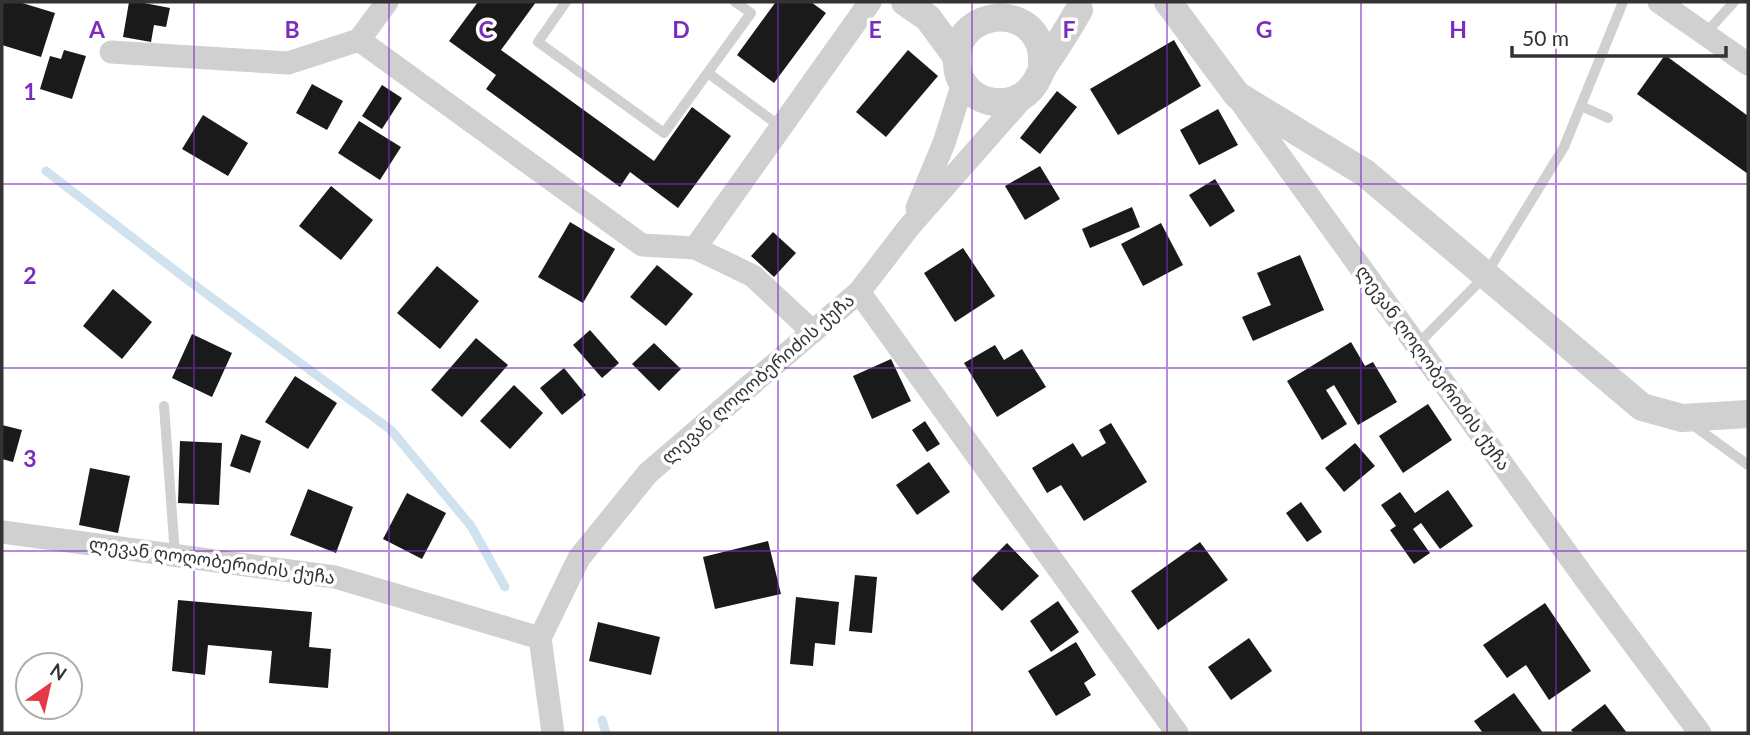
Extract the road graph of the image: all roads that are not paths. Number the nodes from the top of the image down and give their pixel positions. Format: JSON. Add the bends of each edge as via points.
{"nodes":[{"id":1,"x":387,"y":2,"type":"edge"},
{"id":2,"x":566,"y":2,"type":"edge"},
{"id":3,"x":735,"y":2,"type":"edge"},
{"id":4,"x":870,"y":2,"type":"edge"},
{"id":5,"x":905,"y":2,"type":"edge"},
{"id":6,"x":918,"y":2,"type":"edge"},
{"id":7,"x":1168,"y":2,"type":"edge"},
{"id":8,"x":1623,"y":2,"type":"edge"},
{"id":9,"x":1659,"y":2,"type":"edge"},
{"id":10,"x":1734,"y":2,"type":"edge"},
{"id":11,"x":1084,"y":6,"type":"edge"},
{"id":12,"x":1018,"y":20,"type":"junction"},
{"id":13,"x":978,"y":22,"type":"junction"},
{"id":14,"x":1705,"y":34,"type":"junction"},
{"id":15,"x":359,"y":40,"type":"junction"},
{"id":16,"x":111,"y":52,"type":"dead end"},
{"id":17,"x":956,"y":56,"type":"junction"},
{"id":18,"x":1748,"y":64,"type":"edge"},
{"id":19,"x":1042,"y":69,"type":"junction"},
{"id":20,"x":708,"y":73,"type":"junction"},
{"id":21,"x":963,"y":83,"type":"junction"},
{"id":22,"x":1027,"y":93,"type":"junction"},
{"id":23,"x":1237,"y":95,"type":"junction"},
{"id":24,"x":1581,"y":106,"type":"junction"},
{"id":25,"x":1608,"y":118,"type":"dead end"},
{"id":26,"x":781,"y":127,"type":"junction"},
{"id":27,"x":909,"y":227,"type":"junction"},
{"id":28,"x":695,"y":248,"type":"junction"},
{"id":29,"x":1485,"y":276,"type":"junction"},
{"id":30,"x":859,"y":292,"type":"junction"},
{"id":31,"x":813,"y":332,"type":"junction"},
{"id":32,"x":1417,"y":345,"type":"junction"},
{"id":33,"x":164,"y":406,"type":"dead end"},
{"id":34,"x":1748,"y":414,"type":"edge"},
{"id":35,"x":1682,"y":418,"type":"junction"},
{"id":36,"x":1748,"y":465,"type":"edge"},
{"id":37,"x":2,"y":532,"type":"edge"},
{"id":38,"x":175,"y":555,"type":"junction"},
{"id":39,"x":540,"y":638,"type":"junction"},
{"id":40,"x":553,"y":733,"type":"edge"},
{"id":41,"x":1177,"y":733,"type":"edge"},
{"id":42,"x":1700,"y":733,"type":"edge"}],
"edges":[{"from":1,"to":15,"type":"street"},
{"from":2,"to":20,"type":"lane","via":[[538,42],[664,133]]},
{"from":3,"to":20,"type":"lane","via":[[751,13]]},
{"from":4,"to":26,"type":"street"},
{"from":5,"to":17,"type":"street","via":[[928,18]]},
{"from":6,"to":13,"type":"street"},
{"from":7,"to":23,"type":"street","name":"ლევან ღოღობერიძის ქუჩა"},
{"from":8,"to":24,"type":"lane"},
{"from":9,"to":14,"type":"street"},
{"from":10,"to":14,"type":"lane"},
{"from":11,"to":12,"type":"street"},
{"from":11,"to":19,"type":"street"},
{"from":12,"to":13,"type":"street","via":[[991,17]]},
{"from":12,"to":19,"type":"street","via":[[1039,40]]},
{"from":13,"to":17,"type":"street","via":[[967,30]]},
{"from":14,"to":18,"type":"street"},
{"from":15,"to":16,"type":"street","via":[[288,63]]},
{"from":15,"to":28,"type":"street","via":[[642,245]]},
{"from":17,"to":21,"type":"street"},
{"from":19,"to":22,"type":"street"},
{"from":20,"to":26,"type":"lane"},
{"from":21,"to":22,"type":"street","via":[[985,101],[1014,101]]},
{"from":21,"to":27,"type":"street","name":"ლევან ღოღობერიძის ქუჩა"},
{"from":22,"to":27,"type":"street","name":"ლევან ღოღობერიძის ქუჩა"},
{"from":23,"to":29,"type":"street","via":[[1365,173]]},
{"from":23,"to":32,"type":"street","name":"ლევან ღოღობერიძის ქუჩა"},
{"from":24,"to":25,"type":"lane"},
{"from":24,"to":29,"type":"lane","via":[[1564,147]]},
{"from":26,"to":28,"type":"street"},
{"from":27,"to":30,"type":"street","name":"ლევან ღოღობერიძის ქუჩა"},
{"from":28,"to":31,"type":"street","via":[[753,276]]},
{"from":29,"to":32,"type":"lane"},
{"from":29,"to":35,"type":"street","via":[[1642,407]]},
{"from":30,"to":31,"type":"street","name":"ლევან ღოღობერიძის ქუჩა"},
{"from":30,"to":41,"type":"street","name":"ლევან ღოღობერიძის ქუჩა"},
{"from":31,"to":39,"type":"street","name":"ლევან ღოღობერიძის ქუჩა","via":[[648,473],[579,558]]},
{"from":32,"to":42,"type":"street","name":"ლევან ღოღობერიძის ქუჩა"},
{"from":33,"to":38,"type":"lane"},
{"from":34,"to":35,"type":"street"},
{"from":35,"to":36,"type":"lane"},
{"from":37,"to":38,"type":"street","name":"ლევან ღოღობერიძის ქუჩა"},
{"from":38,"to":39,"type":"street","name":"ლევან ღოღობერიძის ქუჩა","via":[[335,577]]},
{"from":39,"to":40,"type":"street"}]}
